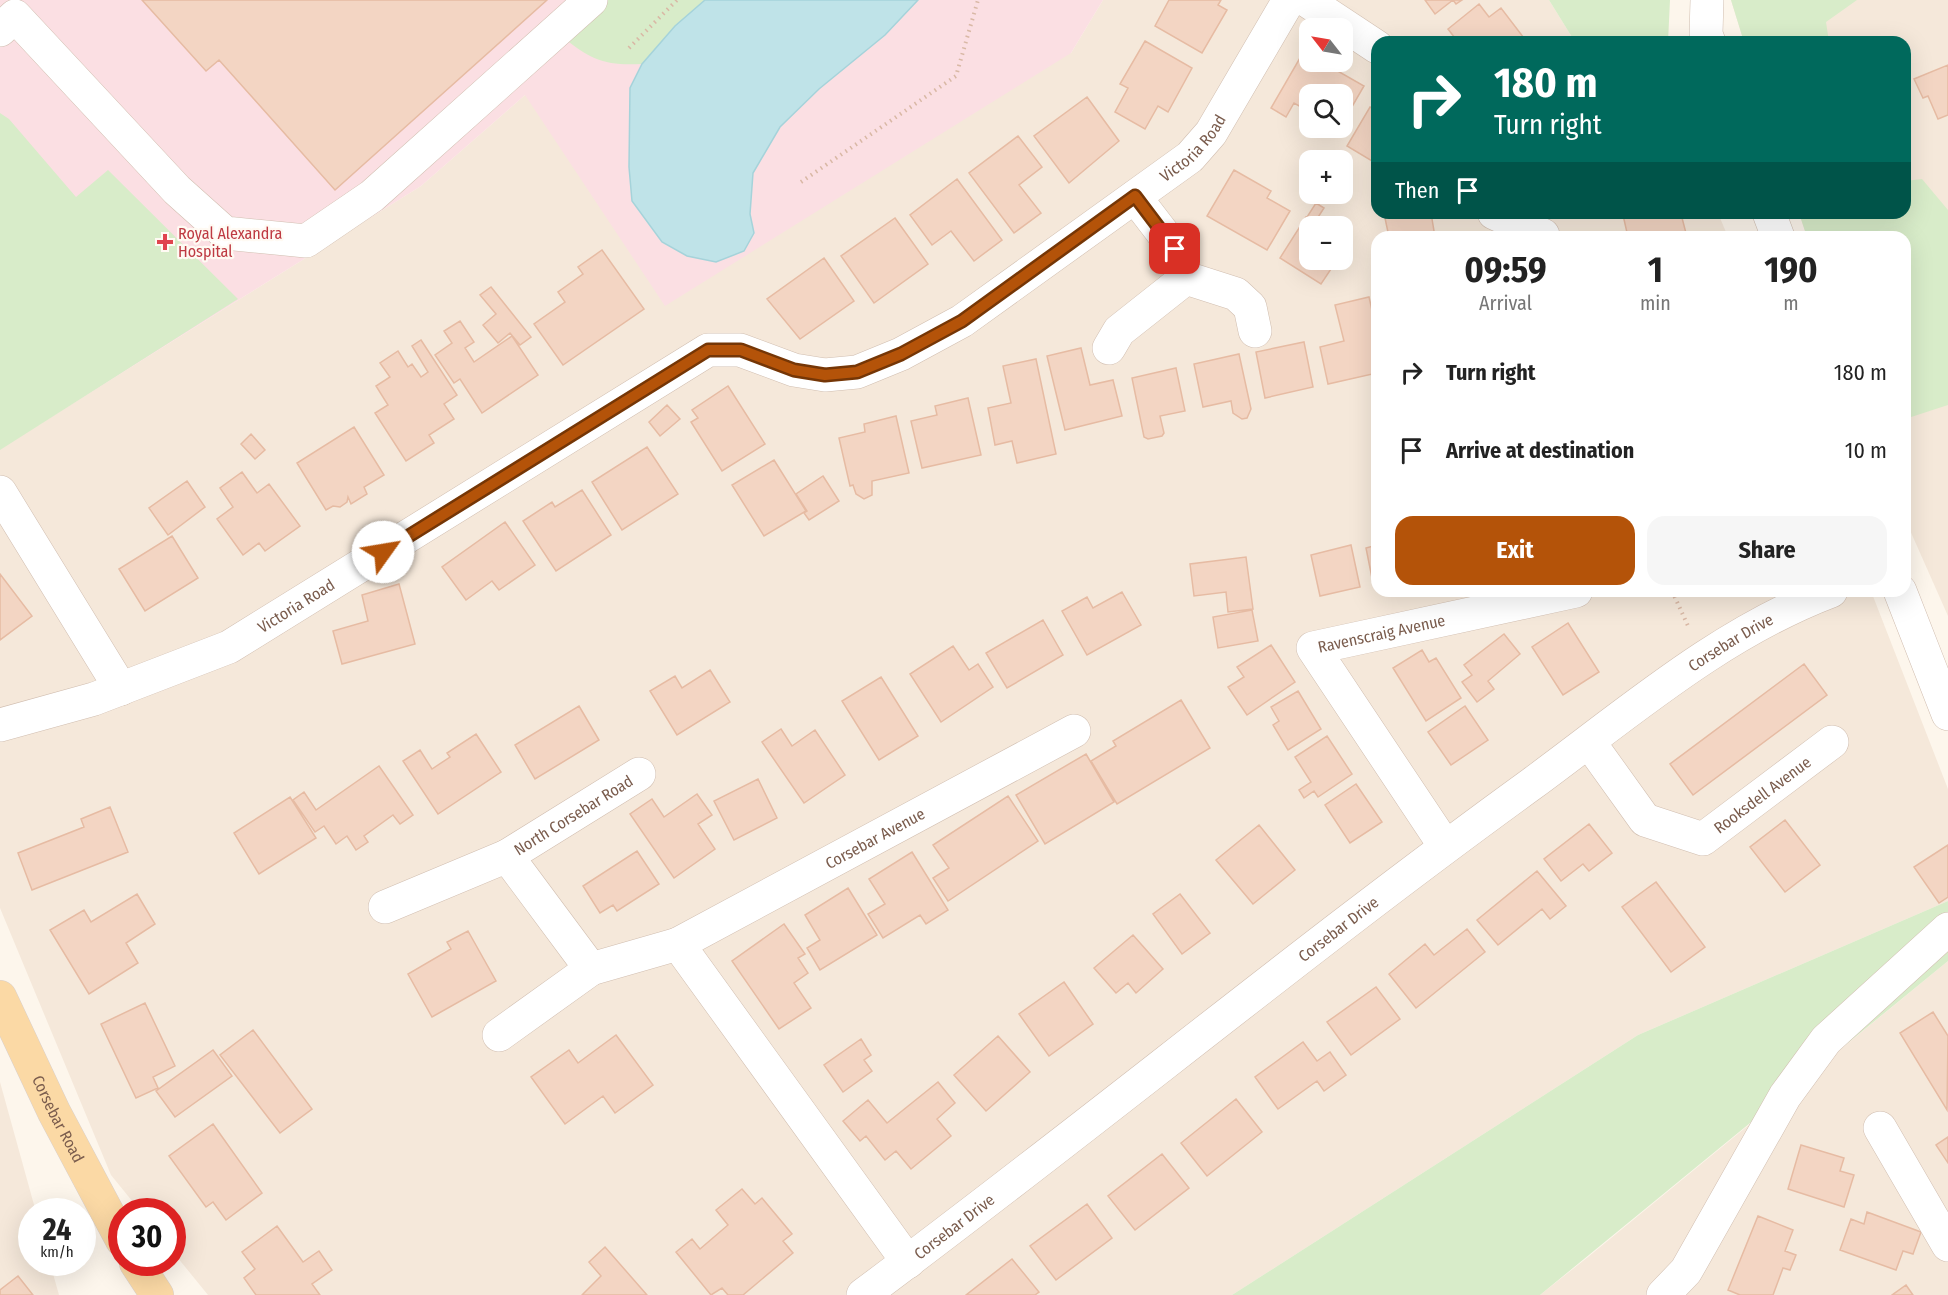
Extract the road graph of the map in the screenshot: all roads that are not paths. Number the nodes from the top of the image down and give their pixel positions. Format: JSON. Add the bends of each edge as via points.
{"nodes":[{"id":1,"x":591,"y":0,"type":"edge"},
{"id":2,"x":1289,"y":0,"type":"edge"},
{"id":3,"x":1306,"y":0,"type":"edge"},
{"id":4,"x":1707,"y":0,"type":"edge"},
{"id":5,"x":16,"y":15,"type":"edge"},
{"id":6,"x":1707,"y":36,"type":"edge"},
{"id":7,"x":1371,"y":43,"type":"edge"},
{"id":8,"x":1135,"y":196,"type":"junction"},
{"id":9,"x":1507,"y":219,"type":"edge"},
{"id":10,"x":1534,"y":231,"type":"edge"},
{"id":11,"x":1186,"y":278,"type":"junction"},
{"id":12,"x":1255,"y":331,"type":"dead end"},
{"id":13,"x":1109,"y":348,"type":"dead end"},
{"id":14,"x":0,"y":492,"type":"edge"},
{"id":15,"x":1548,"y":597,"type":"edge"},
{"id":16,"x":1814,"y":597,"type":"edge"},
{"id":17,"x":1902,"y":597,"type":"edge"},
{"id":18,"x":121,"y":689,"type":"junction"},
{"id":19,"x":1948,"y":714,"type":"edge"},
{"id":20,"x":0,"y":725,"type":"edge"},
{"id":21,"x":1074,"y":731,"type":"dead end"},
{"id":22,"x":1589,"y":742,"type":"junction"},
{"id":23,"x":1833,"y":742,"type":"dead end"},
{"id":24,"x":639,"y":774,"type":"dead end"},
{"id":25,"x":1445,"y":846,"type":"junction"},
{"id":26,"x":507,"y":856,"type":"junction"},
{"id":27,"x":385,"y":907,"type":"dead end"},
{"id":28,"x":1948,"y":929,"type":"edge"},
{"id":29,"x":678,"y":944,"type":"junction"},
{"id":30,"x":591,"y":969,"type":"junction"},
{"id":31,"x":0,"y":997,"type":"edge"},
{"id":32,"x":499,"y":1035,"type":"dead end"},
{"id":33,"x":1880,"y":1128,"type":"dead end"},
{"id":34,"x":108,"y":1214,"type":"edge"},
{"id":35,"x":1948,"y":1245,"type":"edge"},
{"id":36,"x":908,"y":1262,"type":"junction"},
{"id":37,"x":145,"y":1276,"type":"edge"},
{"id":38,"x":157,"y":1295,"type":"edge"},
{"id":39,"x":863,"y":1295,"type":"edge"},
{"id":40,"x":1664,"y":1295,"type":"edge"}],
"edges":[{"from":1,"to":5,"type":"street","via":[[372,196],[306,241],[225,233],[177,190]]},
{"from":2,"to":8,"type":"street","name":"Victoria Road","via":[[1211,133],[1190,157]]},
{"from":3,"to":7,"type":"street"},
{"from":4,"to":6,"type":"street"},
{"from":8,"to":11,"type":"street","via":[[1175,249]]},
{"from":8,"to":18,"type":"street","name":"Victoria Road","via":[[962,321],[901,354],[857,372],[825,375],[794,370],[741,350],[708,350],[229,647]]},
{"from":9,"to":10,"type":"street"},
{"from":11,"to":12,"type":"street","via":[[1236,294],[1250,307]]},
{"from":11,"to":13,"type":"street","via":[[1119,331]]},
{"from":14,"to":18,"type":"street"},
{"from":15,"to":25,"type":"street","name":"Ravenscraig Avenue","via":[[1312,648]]},
{"from":16,"to":22,"type":"street","name":"Corsebar Drive","via":[[1703,658]]},
{"from":17,"to":19,"type":"street"},
{"from":18,"to":20,"type":"street","name":"Victoria Road"},
{"from":21,"to":29,"type":"street","name":"Corsebar Avenue"},
{"from":22,"to":23,"type":"street","name":"Rooksdell Avenue","via":[[1645,820],[1703,839]]},
{"from":22,"to":25,"type":"street","name":"Corsebar Drive"},
{"from":24,"to":26,"type":"street","name":"North Corsebar Road"},
{"from":25,"to":36,"type":"street","name":"Corsebar Drive"},
{"from":26,"to":27,"type":"street","name":"North Corsebar Road"},
{"from":26,"to":30,"type":"street","name":"North Corsebar Road"},
{"from":28,"to":40,"type":"street","via":[[1826,1040],[1785,1096],[1686,1271]]},
{"from":29,"to":30,"type":"street","name":"Corsebar Avenue"},
{"from":29,"to":36,"type":"street"},
{"from":30,"to":32,"type":"street","name":"Corsebar Avenue"},
{"from":31,"to":34,"type":"main road","name":"Corsebar Road"},
{"from":33,"to":35,"type":"street"},
{"from":36,"to":39,"type":"street","name":"Corsebar Drive"},
{"from":37,"to":38,"type":"main road"}]}
